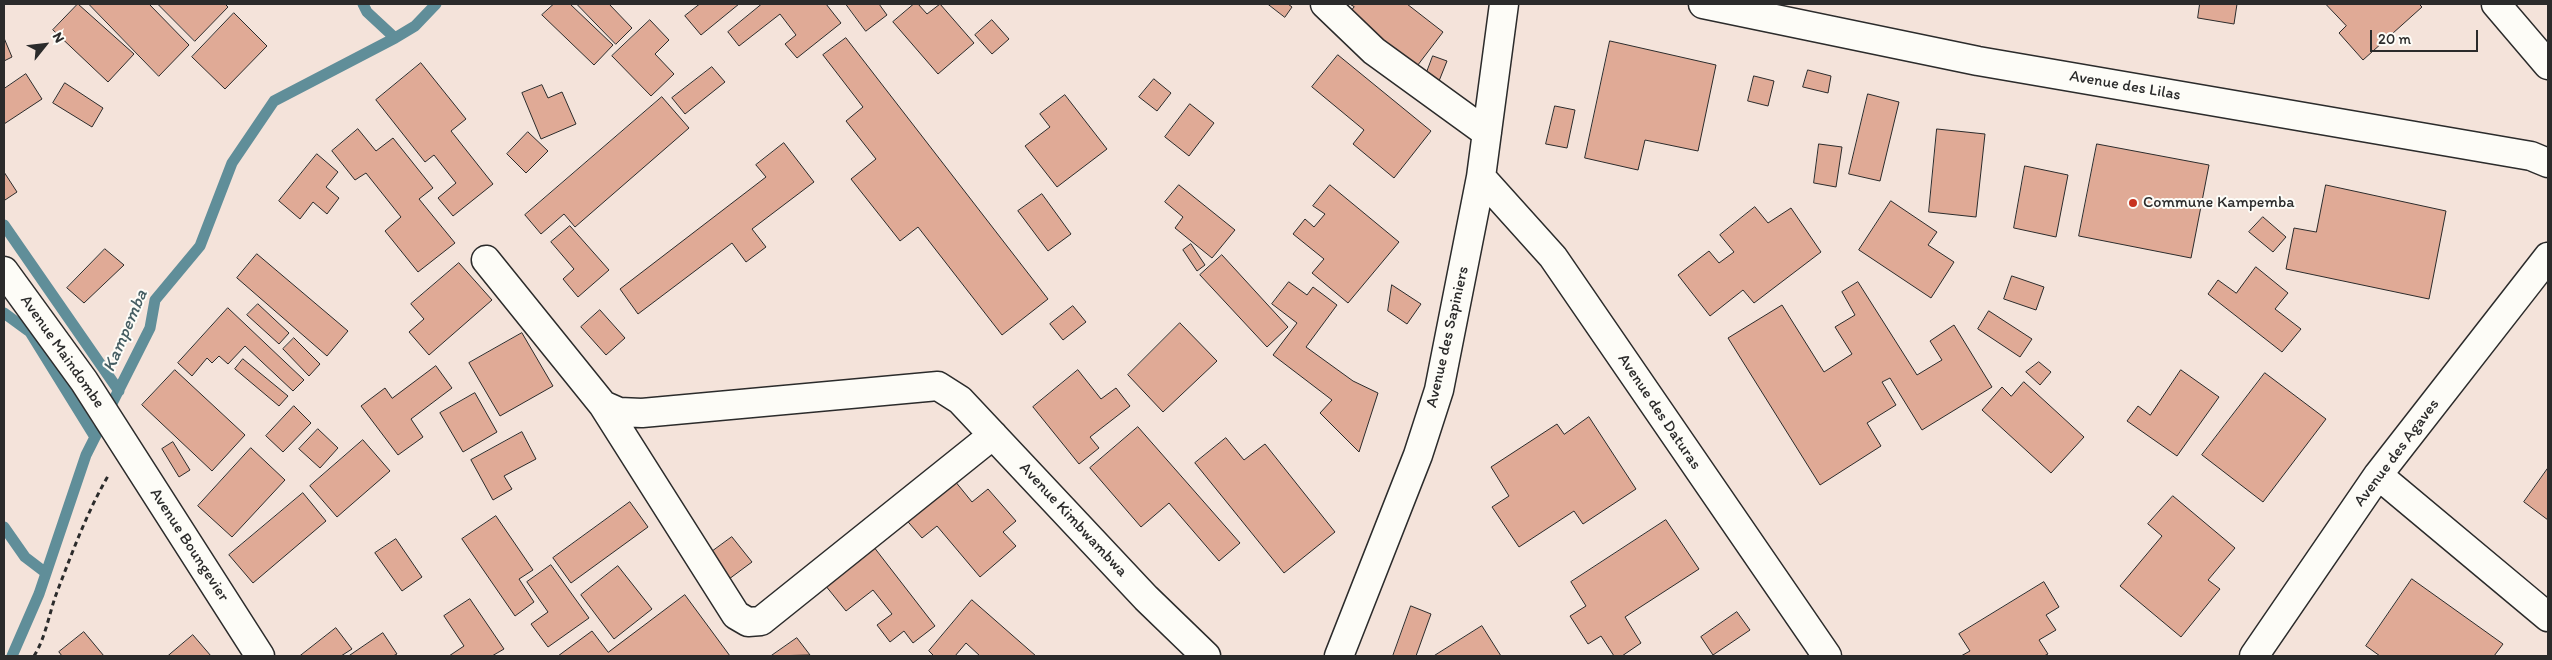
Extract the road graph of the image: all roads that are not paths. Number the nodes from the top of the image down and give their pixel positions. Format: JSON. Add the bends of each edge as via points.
{"nodes":[{"id":1,"x":1325,"y":4,"type":"edge"},
{"id":2,"x":1504,"y":4,"type":"edge"},
{"id":3,"x":1702,"y":4,"type":"edge"},
{"id":4,"x":2496,"y":4,"type":"edge"},
{"id":5,"x":2548,"y":65,"type":"edge"},
{"id":6,"x":1487,"y":133,"type":"junction"},
{"id":7,"x":2548,"y":163,"type":"edge"},
{"id":8,"x":1482,"y":177,"type":"junction"},
{"id":9,"x":2548,"y":257,"type":"edge"},
{"id":10,"x":486,"y":260,"type":"dead end"},
{"id":11,"x":4,"y":271,"type":"edge"},
{"id":12,"x":603,"y":405,"type":"junction"},
{"id":13,"x":992,"y":435,"type":"junction"},
{"id":14,"x":122,"y":440,"type":"joint"},
{"id":15,"x":2378,"y":475,"type":"junction"},
{"id":16,"x":2548,"y":617,"type":"edge"},
{"id":17,"x":260,"y":656,"type":"edge"},
{"id":18,"x":1206,"y":656,"type":"edge"},
{"id":19,"x":1339,"y":656,"type":"edge"},
{"id":20,"x":1827,"y":656,"type":"edge"},
{"id":21,"x":2254,"y":656,"type":"edge"}],
"edges":[{"from":1,"to":6,"type":"street","via":[[1374,51]]},
{"from":2,"to":6,"type":"street","name":"Avenue des Sapiniers"},
{"from":3,"to":7,"type":"street","name":"Avenue des Lilas","via":[[1978,61],[2531,156]]},
{"from":4,"to":5,"type":"street"},
{"from":6,"to":8,"type":"street","name":"Avenue des Sapiniers"},
{"from":8,"to":19,"type":"street","name":"Avenue des Sapiniers","via":[[1439,390],[1418,455]]},
{"from":8,"to":20,"type":"street","name":"Avenue des Daturas","via":[[1554,257]]},
{"from":9,"to":15,"type":"street","name":"Avenue des Agaves"},
{"from":10,"to":12,"type":"street"},
{"from":11,"to":14,"type":"street","name":"Avenue Maindombe","via":[[84,381]]},
{"from":12,"to":13,"type":"street","name":"Avenue Kimbwambwa","via":[[620,412],[642,412],[938,386],[960,400]]},
{"from":12,"to":13,"type":"street","via":[[736,615],[748,622],[761,621]]},
{"from":13,"to":18,"type":"street","name":"Avenue Kimbwambwa","via":[[1146,598]]},
{"from":14,"to":17,"type":"street","name":"Avenue Boungevier"},
{"from":15,"to":16,"type":"street"},
{"from":15,"to":21,"type":"street","name":"Avenue des Agaves"}]}
